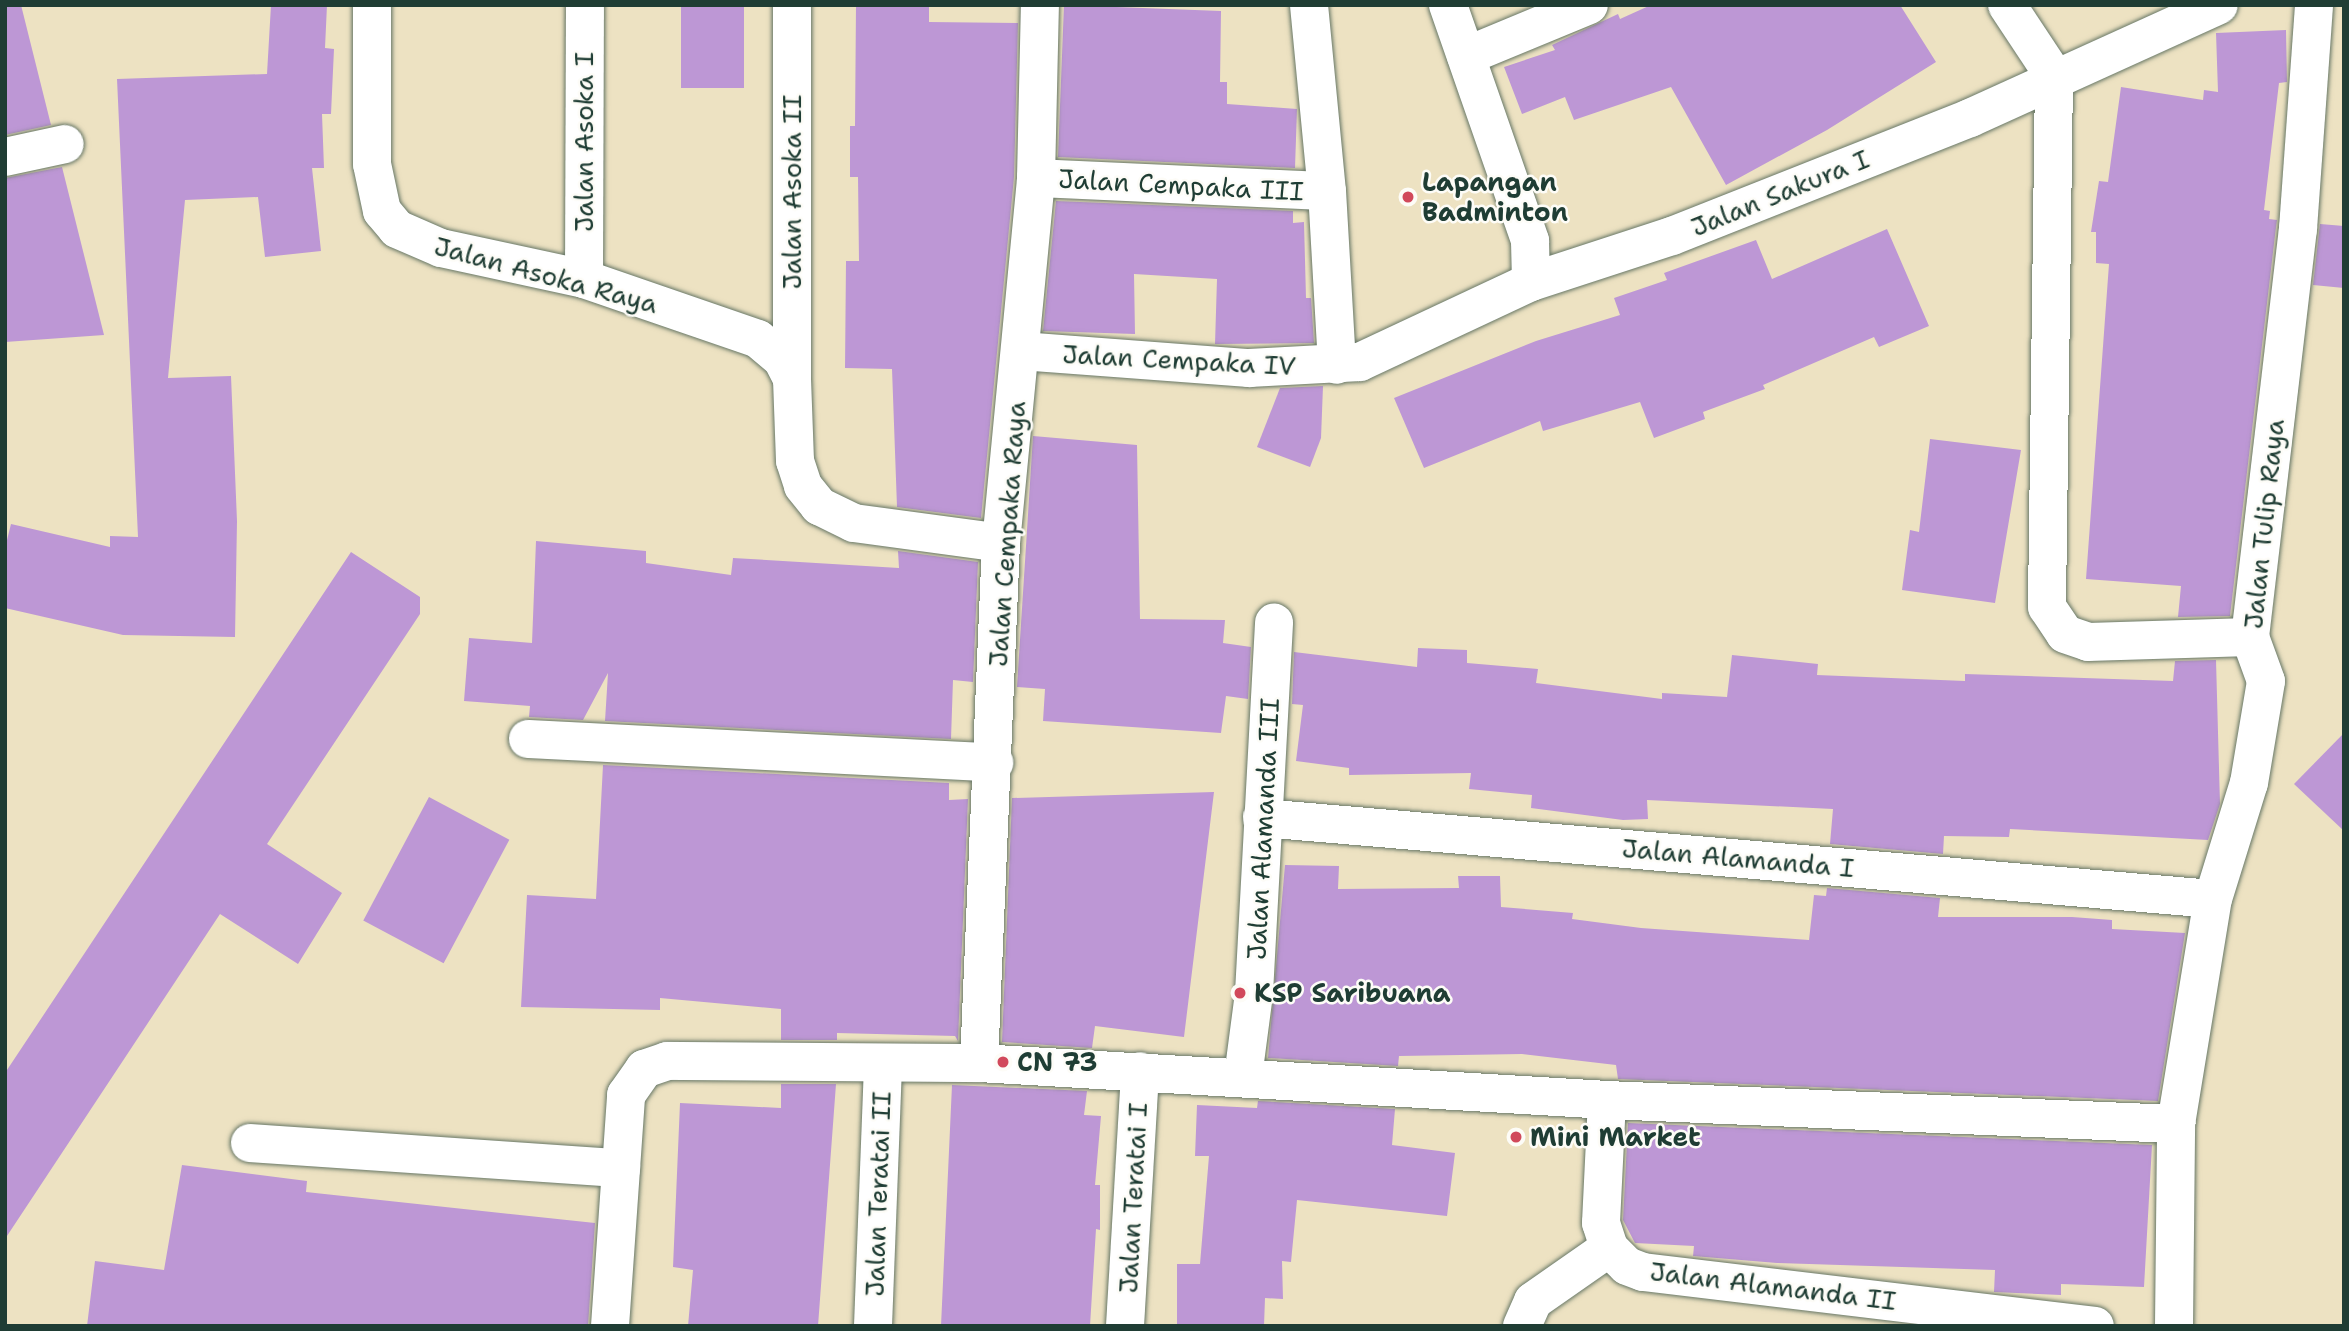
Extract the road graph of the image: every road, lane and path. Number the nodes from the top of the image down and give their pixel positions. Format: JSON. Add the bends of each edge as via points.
{"nodes":[{"id":1,"x":372,"y":5,"type":"edge"},
{"id":2,"x":584,"y":5,"type":"edge"},
{"id":3,"x":792,"y":5,"type":"edge"},
{"id":4,"x":1040,"y":5,"type":"edge"},
{"id":5,"x":1309,"y":5,"type":"edge"},
{"id":6,"x":1448,"y":5,"type":"edge"},
{"id":7,"x":1589,"y":5,"type":"edge"},
{"id":8,"x":2007,"y":5,"type":"edge"},
{"id":9,"x":2219,"y":5,"type":"edge"},
{"id":10,"x":2324,"y":16,"type":"edge"},
{"id":11,"x":1466,"y":56,"type":"junction"},
{"id":12,"x":2054,"y":76,"type":"junction"},
{"id":13,"x":65,"y":144,"type":"dead end"},
{"id":14,"x":5,"y":157,"type":"edge"},
{"id":15,"x":1036,"y":178,"type":"junction"},
{"id":16,"x":1327,"y":191,"type":"junction"},
{"id":17,"x":584,"y":279,"type":"junction"},
{"id":18,"x":1531,"y":282,"type":"junction"},
{"id":19,"x":1021,"y":351,"type":"junction"},
{"id":20,"x":1337,"y":366,"type":"junction"},
{"id":21,"x":792,"y":379,"type":"junction"},
{"id":22,"x":1001,"y":543,"type":"junction"},
{"id":23,"x":1273,"y":622,"type":"dead end"},
{"id":24,"x":2250,"y":638,"type":"junction"},
{"id":25,"x":528,"y":739,"type":"dead end"},
{"id":26,"x":994,"y":763,"type":"junction"},
{"id":27,"x":1262,"y":818,"type":"junction"},
{"id":28,"x":2213,"y":899,"type":"junction"},
{"id":29,"x":883,"y":1063,"type":"junction"},
{"id":30,"x":979,"y":1063,"type":"junction"},
{"id":31,"x":1140,"y":1071,"type":"junction"},
{"id":32,"x":1243,"y":1077,"type":"junction"},
{"id":33,"x":1607,"y":1100,"type":"junction"},
{"id":34,"x":2176,"y":1124,"type":"junction"},
{"id":35,"x":250,"y":1143,"type":"dead end"},
{"id":36,"x":621,"y":1168,"type":"junction"},
{"id":37,"x":1609,"y":1248,"type":"junction"},
{"id":38,"x":1857,"y":1311,"type":"edge"},
{"id":39,"x":610,"y":1326,"type":"edge"},
{"id":40,"x":873,"y":1326,"type":"edge"},
{"id":41,"x":1125,"y":1326,"type":"edge"},
{"id":42,"x":1522,"y":1326,"type":"edge"},
{"id":43,"x":2095,"y":1326,"type":"edge"},
{"id":44,"x":2174,"y":1326,"type":"edge"}],
"edges":[{"from":1,"to":17,"type":"street","name":"Jalan Asoka Raya","via":[[372,164],[382,211],[397,229],[441,248]]},
{"from":2,"to":17,"type":"street","name":"Jalan Asoka I"},
{"from":3,"to":21,"type":"street","name":"Jalan Asoka II"},
{"from":4,"to":15,"type":"street","name":"Jalan Cempaka Raya"},
{"from":5,"to":16,"type":"street"},
{"from":6,"to":11,"type":"street"},
{"from":7,"to":11,"type":"street"},
{"from":8,"to":12,"type":"street"},
{"from":9,"to":12,"type":"street","name":"Jalan Sakura I"},
{"from":10,"to":24,"type":"street","name":"Jalan Tulip Raya"},
{"from":11,"to":18,"type":"street","via":[[1530,241]]},
{"from":12,"to":18,"type":"street","name":"Jalan Sakura I","via":[[1970,118],[1672,236]]},
{"from":12,"to":24,"type":"street","via":[[2047,607],[2059,628],[2088,642]]},
{"from":13,"to":14,"type":"street"},
{"from":15,"to":16,"type":"street","name":"Jalan Cempaka III"},
{"from":15,"to":19,"type":"street","name":"Jalan Cempaka Raya"},
{"from":16,"to":20,"type":"street"},
{"from":17,"to":21,"type":"street","name":"Jalan Asoka Raya","via":[[758,339],[782,359]]},
{"from":18,"to":20,"type":"street","name":"Jalan Sakura I","via":[[1395,347]]},
{"from":19,"to":20,"type":"street","name":"Jalan Cempaka IV","via":[[1250,368]]},
{"from":19,"to":22,"type":"street","name":"Jalan Cempaka Raya"},
{"from":21,"to":22,"type":"street","via":[[795,461],[803,486],[820,506],[854,523]]},
{"from":22,"to":26,"type":"street","name":"Jalan Cempaka Raya"},
{"from":23,"to":27,"type":"street","name":"Jalan Alamanda III"},
{"from":24,"to":28,"type":"street","name":"Jalan Tulip Raya","via":[[2266,681],[2262,716],[2244,805]]},
{"from":25,"to":26,"type":"street"},
{"from":26,"to":30,"type":"street","name":"Jalan Cempaka Raya"},
{"from":27,"to":28,"type":"street","name":"Jalan Alamanda I"},
{"from":27,"to":32,"type":"street","name":"Jalan Alamanda III","via":[[1254,993]]},
{"from":28,"to":34,"type":"street","name":"Jalan Tulip Raya"},
{"from":29,"to":30,"type":"street"},
{"from":29,"to":36,"type":"street","via":[[667,1061],[638,1074],[624,1103]]},
{"from":29,"to":40,"type":"street","name":"Jalan Teratai II"},
{"from":30,"to":31,"type":"street"},
{"from":31,"to":32,"type":"street"},
{"from":31,"to":41,"type":"street","name":"Jalan Teratai I"},
{"from":32,"to":33,"type":"street"},
{"from":33,"to":34,"type":"street"},
{"from":33,"to":37,"type":"street","via":[[1601,1223]]},
{"from":34,"to":44,"type":"street","name":"Jalan Tulip Raya"},
{"from":35,"to":36,"type":"street"},
{"from":36,"to":39,"type":"street"},
{"from":37,"to":38,"type":"street","name":"Jalan Alamanda II","via":[[1627,1266],[1643,1272]]},
{"from":37,"to":42,"type":"street","via":[[1532,1301]]},
{"from":38,"to":43,"type":"street","name":"Jalan Alamanda II"}]}
